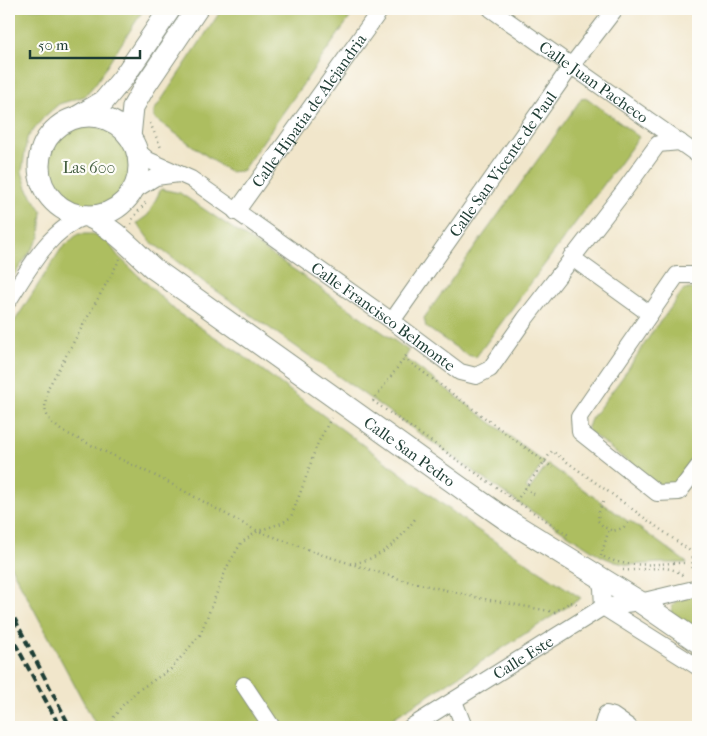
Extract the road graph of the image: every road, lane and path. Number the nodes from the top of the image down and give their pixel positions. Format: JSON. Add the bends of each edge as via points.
{"nodes":[{"id":1,"x":170,"y":9,"type":"edge"},
{"id":2,"x":197,"y":9,"type":"edge"},
{"id":3,"x":381,"y":9,"type":"edge"},
{"id":4,"x":491,"y":9,"type":"edge"},
{"id":5,"x":615,"y":9,"type":"edge"},
{"id":6,"x":572,"y":65,"type":"junction"},
{"id":7,"x":75,"y":119,"type":"junction"},
{"id":8,"x":680,"y":142,"type":"junction"},
{"id":9,"x":133,"y":144,"type":"junction"},
{"id":10,"x":698,"y":155,"type":"edge"},
{"id":11,"x":179,"y":174,"type":"junction"},
{"id":12,"x":135,"y":197,"type":"junction"},
{"id":13,"x":236,"y":212,"type":"junction"},
{"id":14,"x":87,"y":216,"type":"junction"},
{"id":15,"x":132,"y":238,"type":"junction"},
{"id":16,"x":571,"y":257,"type":"junction"},
{"id":17,"x":116,"y":265,"type":"dead end"},
{"id":18,"x":698,"y":275,"type":"edge"},
{"id":19,"x":9,"y":300,"type":"edge"},
{"id":20,"x":650,"y":314,"type":"junction"},
{"id":21,"x":392,"y":321,"type":"junction"},
{"id":22,"x":409,"y":351,"type":"dead end"},
{"id":23,"x":404,"y":358,"type":"junction"},
{"id":24,"x":373,"y":401,"type":"junction"},
{"id":25,"x":368,"y":408,"type":"dead end"},
{"id":26,"x":331,"y":418,"type":"dead end"},
{"id":27,"x":544,"y":462,"type":"junction"},
{"id":28,"x":698,"y":467,"type":"edge"},
{"id":29,"x":553,"y":468,"type":"dead end"},
{"id":30,"x":525,"y":488,"type":"junction"},
{"id":31,"x":534,"y":494,"type":"dead end"},
{"id":32,"x":516,"y":501,"type":"junction"},
{"id":33,"x":603,"y":502,"type":"dead end"},
{"id":34,"x":512,"y":506,"type":"dead end"},
{"id":35,"x":415,"y":519,"type":"dead end"},
{"id":36,"x":630,"y":521,"type":"dead end"},
{"id":37,"x":609,"y":529,"type":"junction"},
{"id":38,"x":258,"y":531,"type":"junction"},
{"id":39,"x":576,"y":540,"type":"dead end"},
{"id":40,"x":687,"y":563,"type":"dead end"},
{"id":41,"x":349,"y":564,"type":"junction"},
{"id":42,"x":622,"y":569,"type":"dead end"},
{"id":43,"x":692,"y":570,"type":"dead end"},
{"id":44,"x":599,"y":576,"type":"junction"},
{"id":45,"x":693,"y":589,"type":"edge"},
{"id":46,"x":640,"y":602,"type":"junction"},
{"id":47,"x":578,"y":604,"type":"dead end"},
{"id":48,"x":603,"y":607,"type":"junction"},
{"id":49,"x":698,"y":642,"type":"edge"},
{"id":50,"x":698,"y":667,"type":"edge"},
{"id":51,"x":244,"y":685,"type":"dead end"},
{"id":52,"x":454,"y":701,"type":"junction"},
{"id":53,"x":114,"y":727,"type":"edge"},
{"id":54,"x":272,"y":727,"type":"edge"},
{"id":55,"x":412,"y":727,"type":"edge"},
{"id":56,"x":464,"y":727,"type":"edge"},
{"id":57,"x":602,"y":727,"type":"edge"},
{"id":58,"x":629,"y":727,"type":"edge"}],
"edges":[{"from":1,"to":7,"type":"main road","via":[[104,102]]},
{"from":2,"to":9,"type":"main road","via":[[133,107]]},
{"from":3,"to":13,"type":"street","name":"Calle Hipatia de Alejandria"},
{"from":4,"to":6,"type":"street","name":"Calle Juan Pacheco"},
{"from":5,"to":6,"type":"street","name":"Calle San Vicente de Paul"},
{"from":6,"to":8,"type":"street","name":"Calle Juan Pacheco"},
{"from":6,"to":21,"type":"street","name":"Calle San Vicente de Paul"},
{"from":7,"to":9,"type":"main road","via":[[88,116],[113,123]]},
{"from":7,"to":14,"type":"main road","via":[[62,124],[51,134],[42,152],[39,172],[50,198],[74,214]]},
{"from":8,"to":10,"type":"street","name":"Calle Juan Pacheco"},
{"from":8,"to":16,"type":"street","name":"Calle Francisco Belmonte","via":[[658,144]]},
{"from":9,"to":11,"type":"street","name":"Calle Francisco Belmonte","via":[[148,160]]},
{"from":9,"to":12,"type":"main road","via":[[139,167]]},
{"from":11,"to":12,"type":"street","via":[[156,177]]},
{"from":11,"to":13,"type":"street","name":"Calle Francisco Belmonte"},
{"from":12,"to":14,"type":"main road","via":[[101,215]]},
{"from":12,"to":15,"type":"path"},
{"from":12,"to":15,"type":"main road","via":[[121,220]]},
{"from":13,"to":21,"type":"street","name":"Calle Francisco Belmonte"},
{"from":14,"to":15,"type":"main road","name":"Calle San Pedro"},
{"from":14,"to":19,"type":"street","via":[[67,225],[45,246]]},
{"from":15,"to":44,"type":"main road","name":"Calle San Pedro","via":[[153,268],[456,485]]},
{"from":16,"to":20,"type":"street"},
{"from":16,"to":21,"type":"street","name":"Calle Francisco Belmonte","via":[[490,369],[476,376],[460,372]]},
{"from":17,"to":38,"type":"path","via":[[48,388],[45,403],[49,421],[70,436]]},
{"from":18,"to":20,"type":"street","via":[[677,275]]},
{"from":20,"to":28,"type":"street","via":[[579,417],[580,432],[657,492],[679,492]]},
{"from":22,"to":23,"type":"path"},
{"from":23,"to":24,"type":"path"},
{"from":23,"to":27,"type":"path"},
{"from":24,"to":25,"type":"path"},
{"from":24,"to":32,"type":"path"},
{"from":26,"to":38,"type":"path","via":[[316,447],[291,517]]},
{"from":27,"to":29,"type":"path"},
{"from":27,"to":30,"type":"path"},
{"from":27,"to":43,"type":"path","via":[[552,451],[693,553]]},
{"from":30,"to":31,"type":"path"},
{"from":30,"to":32,"type":"path"},
{"from":32,"to":34,"type":"path"},
{"from":32,"to":39,"type":"path"},
{"from":33,"to":37,"type":"path","via":[[598,521]]},
{"from":35,"to":41,"type":"path","via":[[392,547],[361,562]]},
{"from":36,"to":37,"type":"path","via":[[622,528]]},
{"from":37,"to":40,"type":"path","via":[[601,556],[629,565]]},
{"from":38,"to":41,"type":"path"},
{"from":38,"to":53,"type":"path","via":[[234,554],[200,635],[171,670],[137,691],[123,705],[113,718]]},
{"from":41,"to":47,"type":"path","via":[[457,593],[555,612],[570,602]]},
{"from":42,"to":45,"type":"path","via":[[673,569]]},
{"from":44,"to":46,"type":"main road","name":"Calle San Pedro"},
{"from":44,"to":48,"type":"street"},
{"from":45,"to":46,"type":"street","name":"Calle Este"},
{"from":46,"to":48,"type":"street","name":"Calle Este"},
{"from":46,"to":49,"type":"main road","name":"Calle San Pedro"},
{"from":48,"to":50,"type":"street"},
{"from":48,"to":52,"type":"street","name":"Calle Este"},
{"from":51,"to":54,"type":"street"},
{"from":52,"to":55,"type":"street","name":"Calle Este"},
{"from":52,"to":56,"type":"street"},
{"from":57,"to":58,"type":"street","via":[[606,714]]}]}
